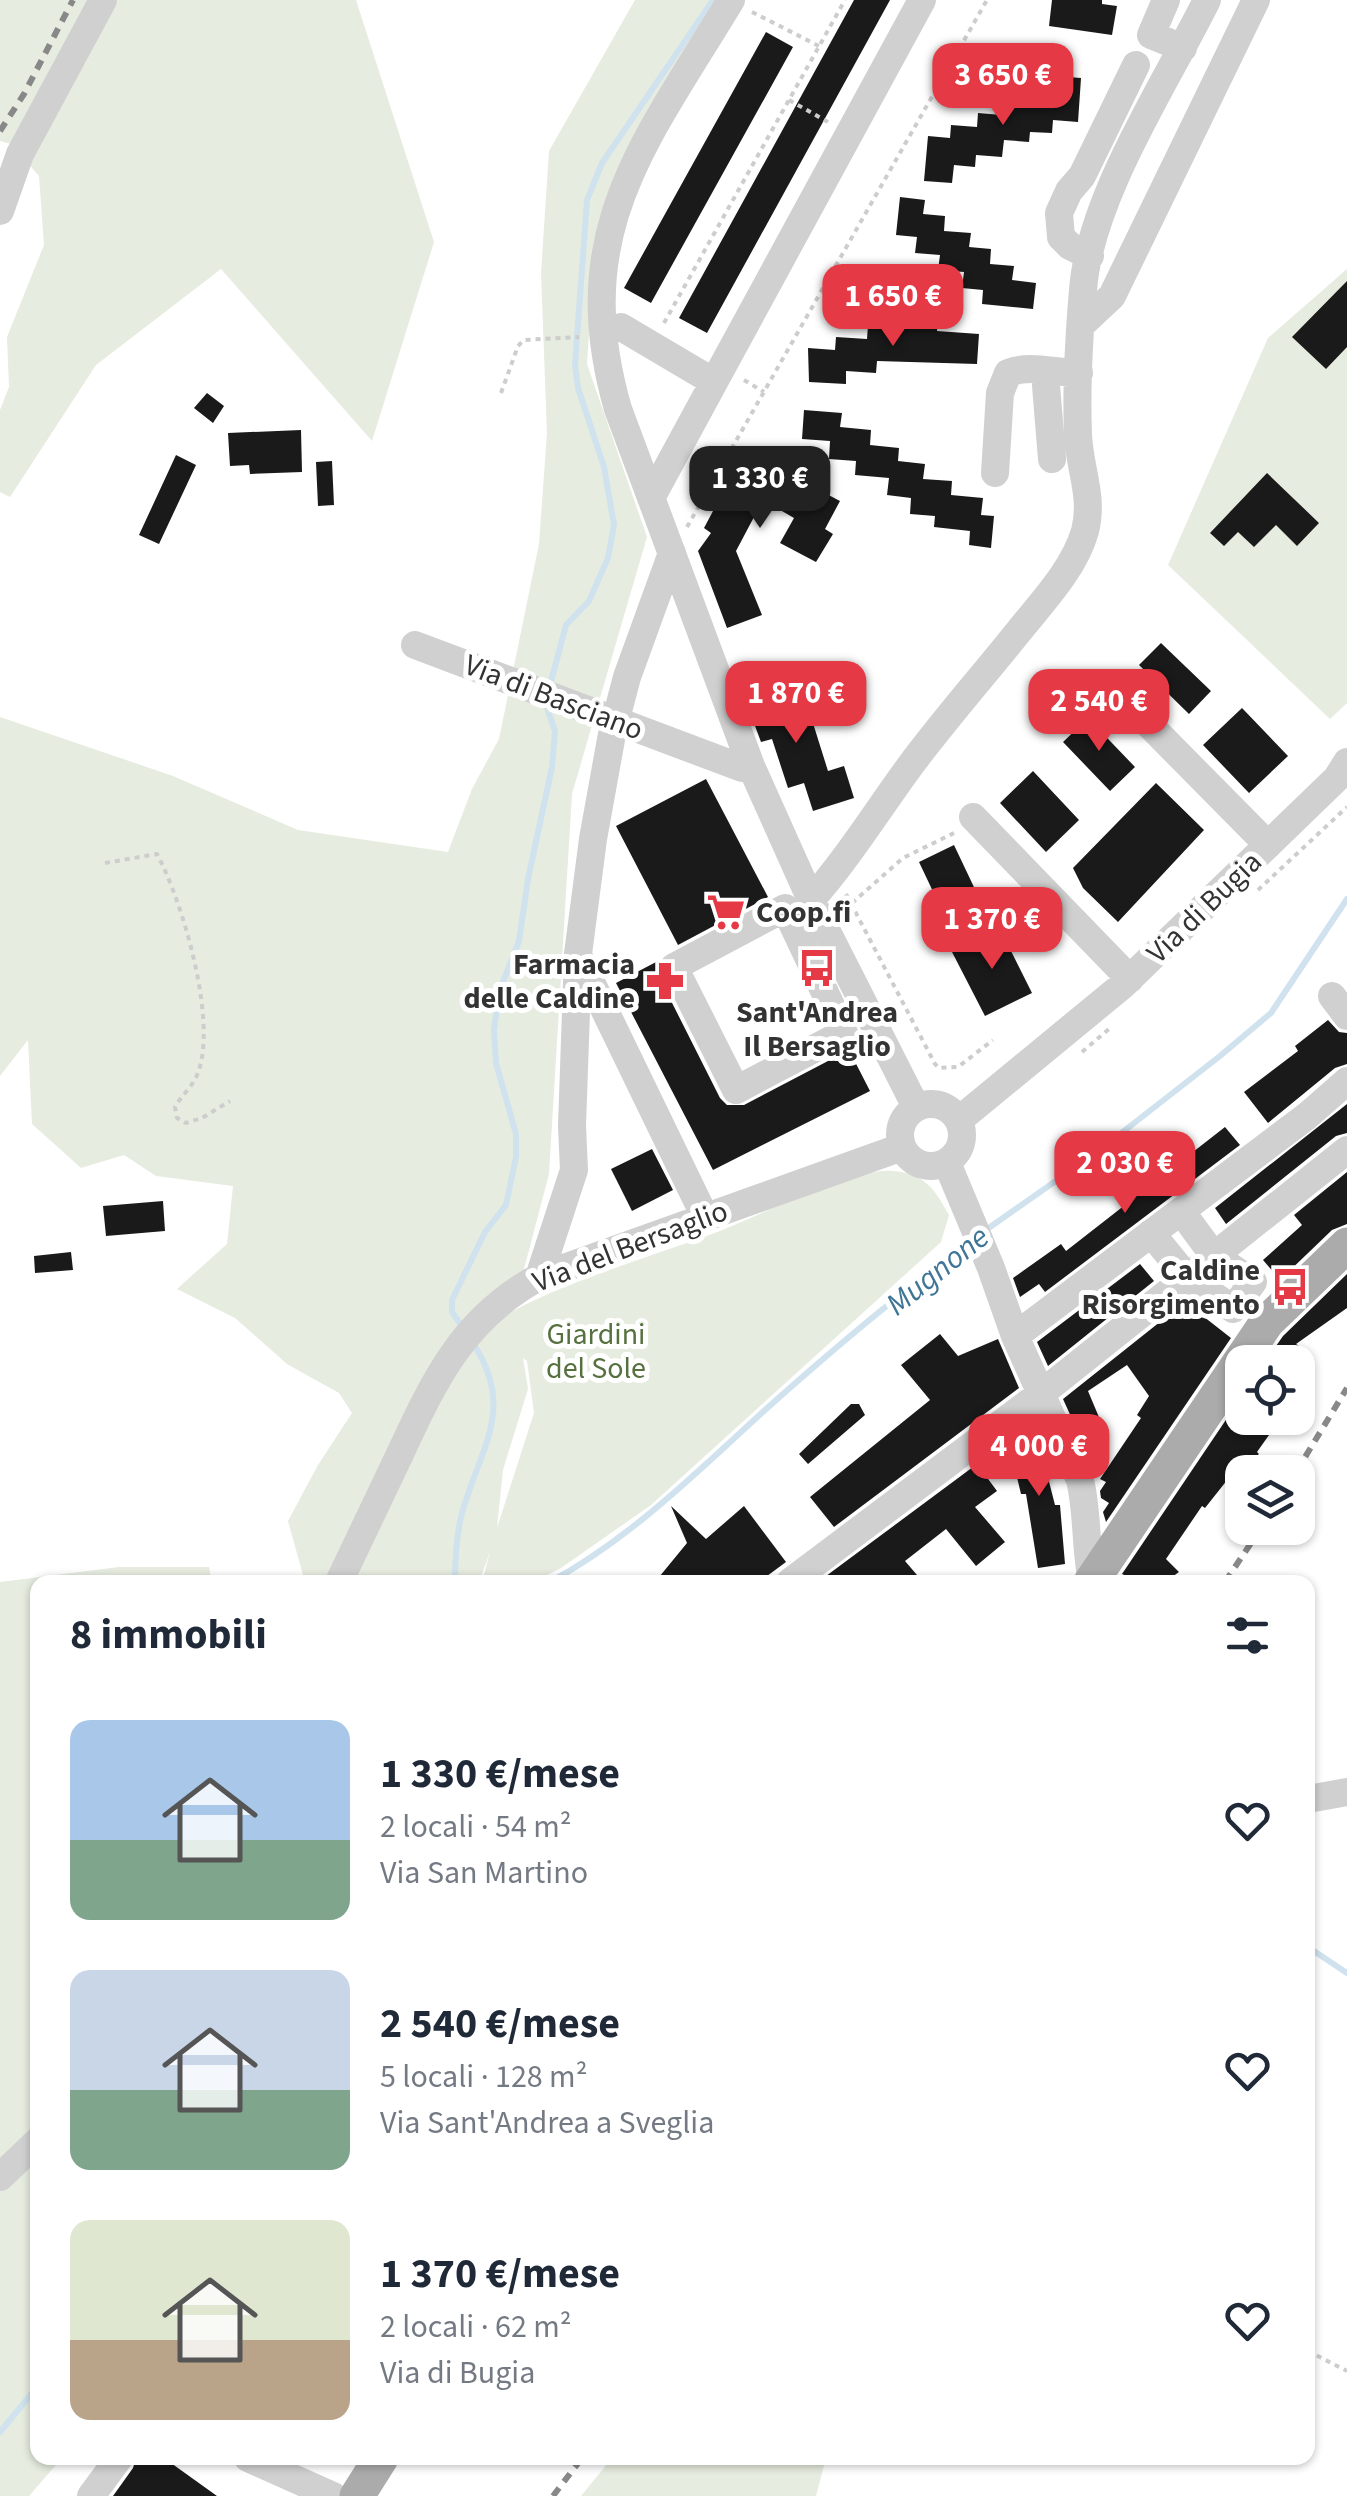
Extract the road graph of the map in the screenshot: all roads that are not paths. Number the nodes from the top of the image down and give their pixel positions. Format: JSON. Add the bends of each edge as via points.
{"nodes":[{"id":1,"x":104,"y":0,"type":"edge"},
{"id":2,"x":731,"y":0,"type":"edge"},
{"id":3,"x":922,"y":0,"type":"edge"},
{"id":4,"x":1166,"y":0,"type":"edge"},
{"id":5,"x":1206,"y":0,"type":"edge"},
{"id":6,"x":1256,"y":0,"type":"edge"},
{"id":7,"x":1183,"y":48,"type":"junction"},
{"id":8,"x":1136,"y":65,"type":"dead end"},
{"id":9,"x":0,"y":211,"type":"edge"},
{"id":10,"x":1090,"y":256,"type":"junction"},
{"id":11,"x":1081,"y":325,"type":"junction"},
{"id":12,"x":603,"y":330,"type":"junction"},
{"id":13,"x":1045,"y":373,"type":"junction"},
{"id":14,"x":1079,"y":373,"type":"junction"},
{"id":15,"x":714,"y":382,"type":"junction"},
{"id":16,"x":1052,"y":459,"type":"dead end"},
{"id":17,"x":995,"y":474,"type":"dead end"},
{"id":18,"x":651,"y":498,"type":"junction"},
{"id":19,"x":672,"y":553,"type":"junction"},
{"id":20,"x":415,"y":645,"type":"dead end"},
{"id":21,"x":1112,"y":687,"type":"dead end"},
{"id":22,"x":616,"y":722,"type":"junction"},
{"id":23,"x":1347,"y":762,"type":"edge"},
{"id":24,"x":750,"y":766,"type":"junction"},
{"id":25,"x":973,"y":817,"type":"road end"},
{"id":26,"x":1268,"y":845,"type":"junction"},
{"id":27,"x":812,"y":900,"type":"junction"},
{"id":28,"x":578,"y":954,"type":"junction"},
{"id":29,"x":674,"y":966,"type":"joint"},
{"id":30,"x":1130,"y":979,"type":"junction"},
{"id":31,"x":1347,"y":1081,"type":"edge"},
{"id":32,"x":916,"y":1107,"type":"junction"},
{"id":33,"x":959,"y":1120,"type":"junction"},
{"id":34,"x":902,"y":1148,"type":"junction"},
{"id":35,"x":1347,"y":1150,"type":"edge"},
{"id":36,"x":947,"y":1163,"type":"junction"},
{"id":37,"x":1181,"y":1211,"type":"junction"},
{"id":38,"x":705,"y":1218,"type":"junction"},
{"id":39,"x":1151,"y":1233,"type":"junction"},
{"id":40,"x":1347,"y":1245,"type":"edge"},
{"id":41,"x":1214,"y":1256,"type":"junction"},
{"id":42,"x":540,"y":1277,"type":"junction"},
{"id":43,"x":1187,"y":1277,"type":"junction"},
{"id":44,"x":1015,"y":1336,"type":"junction"},
{"id":45,"x":1043,"y":1392,"type":"junction"},
{"id":46,"x":342,"y":1575,"type":"edge"},
{"id":47,"x":799,"y":1575,"type":"edge"},
{"id":48,"x":1091,"y":1575,"type":"edge"},
{"id":49,"x":1097,"y":1575,"type":"edge"},
{"id":50,"x":1347,"y":1792,"type":"edge"},
{"id":51,"x":1315,"y":1798,"type":"edge"},
{"id":52,"x":30,"y":2149,"type":"edge"},
{"id":53,"x":0,"y":2177,"type":"edge"},
{"id":54,"x":114,"y":2465,"type":"edge"},
{"id":55,"x":264,"y":2465,"type":"edge"},
{"id":56,"x":377,"y":2465,"type":"edge"},
{"id":57,"x":91,"y":2496,"type":"edge"},
{"id":58,"x":333,"y":2496,"type":"edge"},
{"id":59,"x":357,"y":2496,"type":"edge"}],
"edges":[{"from":1,"to":9,"type":"street","via":[[20,154]]},
{"from":2,"to":12,"type":"street","via":[[617,202],[605,251]]},
{"from":3,"to":15,"type":"street"},
{"from":4,"to":7,"type":"street","via":[[1151,35]]},
{"from":5,"to":7,"type":"street"},
{"from":6,"to":11,"type":"street","via":[[1112,296]]},
{"from":7,"to":10,"type":"street","via":[[1130,148]]},
{"from":8,"to":10,"type":"street","via":[[1059,212],[1061,238]]},
{"from":10,"to":11,"type":"street"},
{"from":11,"to":14,"type":"street"},
{"from":12,"to":15,"type":"street","via":[[652,345]]},
{"from":12,"to":18,"type":"street","via":[[618,409]]},
{"from":13,"to":14,"type":"street"},
{"from":13,"to":16,"type":"street"},
{"from":13,"to":17,"type":"street","via":[[1008,373],[1000,393]]},
{"from":14,"to":27,"type":"street","via":[[1078,437],[1090,500],[1074,558]]},
{"from":15,"to":18,"type":"street"},
{"from":18,"to":19,"type":"street"},
{"from":19,"to":22,"type":"street"},
{"from":19,"to":24,"type":"street"},
{"from":20,"to":22,"type":"street","name":"Via di Basciano"},
{"from":21,"to":26,"type":"street"},
{"from":22,"to":24,"type":"street","name":"Via di Basciano"},
{"from":22,"to":28,"type":"street"},
{"from":23,"to":26,"type":"street","name":"Via di Bugia"},
{"from":24,"to":27,"type":"street"},
{"from":25,"to":30,"type":"street"},
{"from":26,"to":30,"type":"street","name":"Via di Bugia"},
{"from":27,"to":32,"type":"street"},
{"from":28,"to":38,"type":"street"},
{"from":28,"to":42,"type":"street","via":[[574,1170]]},
{"from":29,"to":29,"type":"street","via":[[785,908],[844,1034],[736,1090]]},
{"from":30,"to":33,"type":"street","name":"Via di Bugia"},
{"from":31,"to":37,"type":"street"},
{"from":32,"to":33,"type":"street","via":[[947,1107]]},
{"from":32,"to":34,"type":"street","via":[[900,1127]]},
{"from":33,"to":36,"type":"street","via":[[962,1142]]},
{"from":34,"to":36,"type":"street","via":[[918,1164]]},
{"from":34,"to":38,"type":"street","name":"Via del Bersaglio"},
{"from":35,"to":41,"type":"street"},
{"from":36,"to":44,"type":"street"},
{"from":37,"to":39,"type":"street"},
{"from":37,"to":41,"type":"street"},
{"from":38,"to":42,"type":"street","name":"Via del Bersaglio"},
{"from":39,"to":43,"type":"street"},
{"from":39,"to":44,"type":"street"},
{"from":40,"to":49,"type":"main road","via":[[1266,1322]]},
{"from":41,"to":43,"type":"street"},
{"from":41,"to":43,"type":"street","via":[[1253,1282],[1233,1309]]},
{"from":42,"to":46,"type":"street","name":"Via del Bersaglio","via":[[467,1334],[435,1379]]},
{"from":43,"to":45,"type":"street"},
{"from":44,"to":45,"type":"street"},
{"from":45,"to":47,"type":"street"},
{"from":45,"to":48,"type":"street","via":[[1086,1501]]},
{"from":50,"to":51,"type":"street"},
{"from":52,"to":53,"type":"street"},
{"from":54,"to":57,"type":"street"},
{"from":55,"to":58,"type":"street"},
{"from":56,"to":59,"type":"main road"}]}
